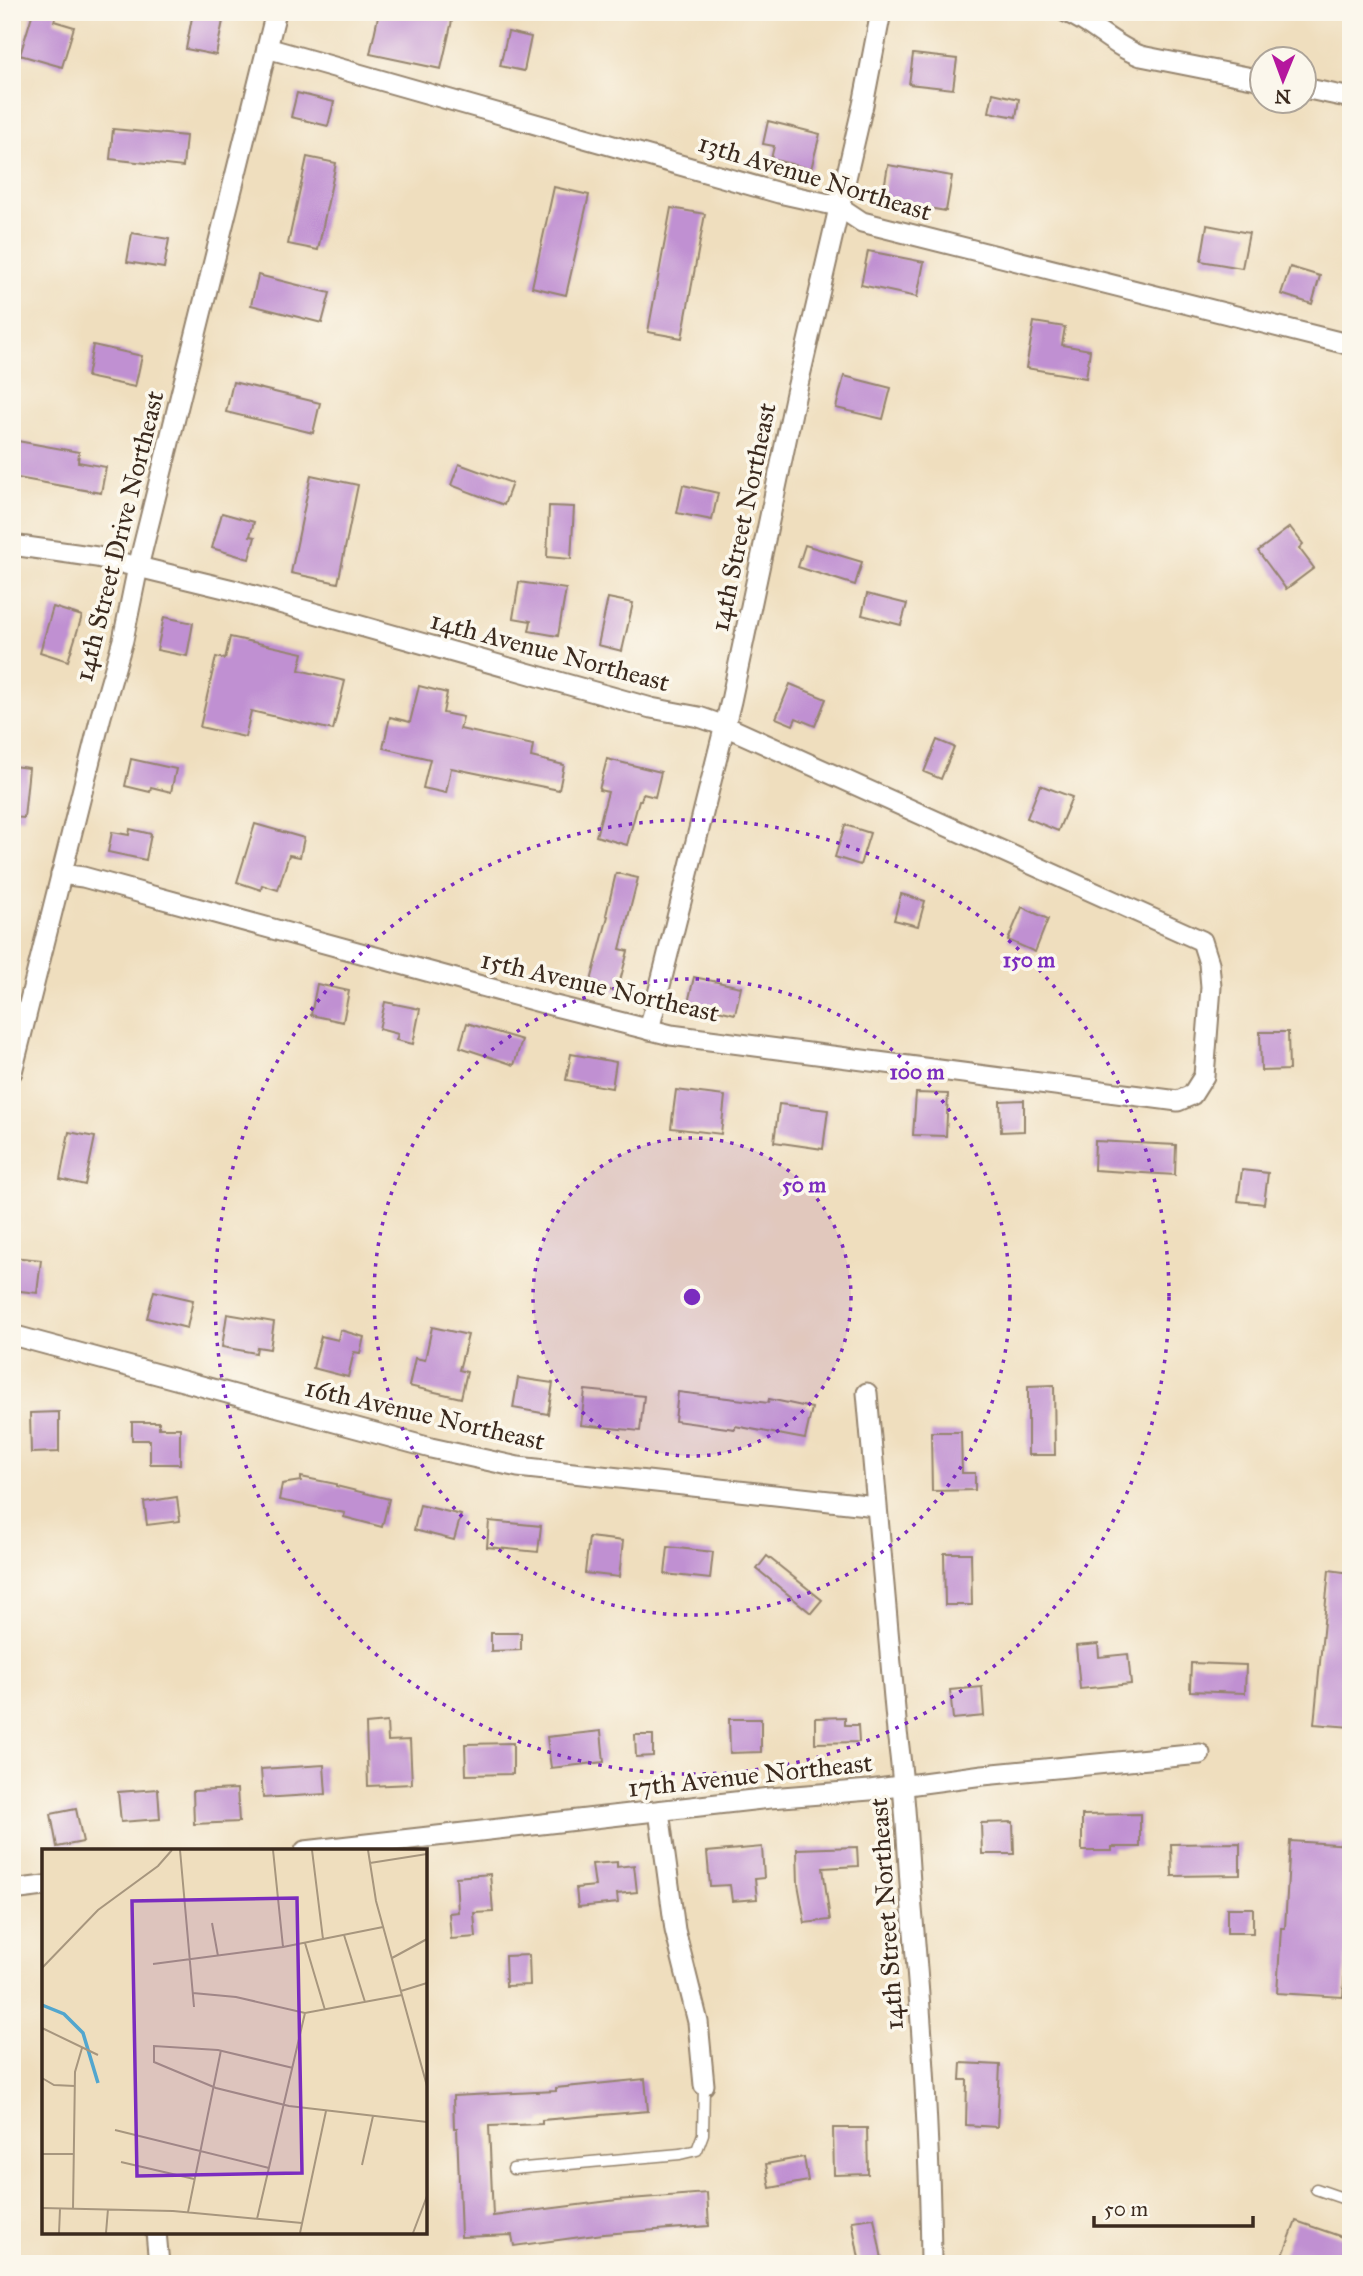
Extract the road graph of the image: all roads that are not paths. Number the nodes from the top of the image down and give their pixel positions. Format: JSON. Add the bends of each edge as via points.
{"nodes":[{"id":1,"x":276,"y":12,"type":"edge"},
{"id":2,"x":881,"y":12,"type":"edge"},
{"id":3,"x":1066,"y":12,"type":"edge"},
{"id":4,"x":267,"y":48,"type":"junction"},
{"id":5,"x":1248,"y":77,"type":"edge"},
{"id":6,"x":1318,"y":91,"type":"edge"},
{"id":7,"x":1351,"y":98,"type":"edge"},
{"id":8,"x":838,"y":206,"type":"junction"},
{"id":9,"x":1351,"y":345,"type":"edge"},
{"id":10,"x":12,"y":545,"type":"edge"},
{"id":11,"x":138,"y":567,"type":"junction"},
{"id":12,"x":725,"y":726,"type":"junction"},
{"id":13,"x":61,"y":874,"type":"junction"},
{"id":14,"x":649,"y":1030,"type":"junction"},
{"id":15,"x":12,"y":1072,"type":"edge"},
{"id":16,"x":1178,"y":1101,"type":"joint"},
{"id":17,"x":12,"y":1335,"type":"edge"},
{"id":18,"x":867,"y":1393,"type":"dead end"},
{"id":19,"x":876,"y":1506,"type":"junction"},
{"id":20,"x":1200,"y":1754,"type":"dead end"},
{"id":21,"x":903,"y":1785,"type":"junction"},
{"id":22,"x":659,"y":1811,"type":"junction"},
{"id":23,"x":323,"y":1849,"type":"edge"},
{"id":24,"x":42,"y":1886,"type":"edge"},
{"id":25,"x":12,"y":1890,"type":"edge"},
{"id":26,"x":704,"y":2085,"type":"joint"},
{"id":27,"x":513,"y":2169,"type":"dead end"},
{"id":28,"x":1316,"y":2189,"type":"dead end"},
{"id":29,"x":1351,"y":2201,"type":"edge"},
{"id":30,"x":156,"y":2234,"type":"edge"},
{"id":31,"x":159,"y":2264,"type":"edge"},
{"id":32,"x":931,"y":2264,"type":"edge"}],
"edges":[{"from":1,"to":4,"type":"street","name":"14th Street Drive Northeast"},
{"from":2,"to":8,"type":"street","name":"14th Street Northeast"},
{"from":3,"to":5,"type":"street","via":[[1122,50]]},
{"from":4,"to":8,"type":"street","name":"13th Avenue Northeast"},
{"from":4,"to":11,"type":"street","name":"14th Street Drive Northeast"},
{"from":6,"to":7,"type":"street"},
{"from":8,"to":9,"type":"street","name":"13th Avenue Northeast","via":[[862,222]]},
{"from":8,"to":12,"type":"street","name":"14th Street Northeast"},
{"from":10,"to":11,"type":"street","name":"14th Avenue Northeast"},
{"from":11,"to":12,"type":"street","name":"14th Avenue Northeast"},
{"from":11,"to":13,"type":"street","name":"14th Street Drive Northeast"},
{"from":12,"to":14,"type":"street","name":"14th Street Northeast"},
{"from":12,"to":16,"type":"street","name":"14th Avenue Northeast","via":[[1202,941],[1211,987],[1204,1076],[1192,1095]]},
{"from":13,"to":14,"type":"street","name":"15th Avenue Northeast"},
{"from":13,"to":15,"type":"street","name":"14th Street Drive Northeast"},
{"from":14,"to":16,"type":"street","name":"15th Avenue Northeast"},
{"from":17,"to":19,"type":"street","name":"16th Avenue Northeast","via":[[431,1448],[518,1467]]},
{"from":18,"to":19,"type":"street","name":"14th Street Northeast"},
{"from":19,"to":21,"type":"street","name":"14th Street Northeast"},
{"from":20,"to":21,"type":"street","name":"17th Avenue Northeast"},
{"from":21,"to":22,"type":"street","name":"17th Avenue Northeast"},
{"from":21,"to":32,"type":"street","name":"14th Street Northeast","via":[[930,2158]]},
{"from":22,"to":23,"type":"street","name":"17th Avenue Northeast"},
{"from":22,"to":26,"type":"street","via":[[674,1930],[698,2022]]},
{"from":24,"to":25,"type":"street"},
{"from":26,"to":27,"type":"lane","via":[[703,2134],[697,2150]]},
{"from":28,"to":29,"type":"lane"},
{"from":30,"to":31,"type":"street"}]}
